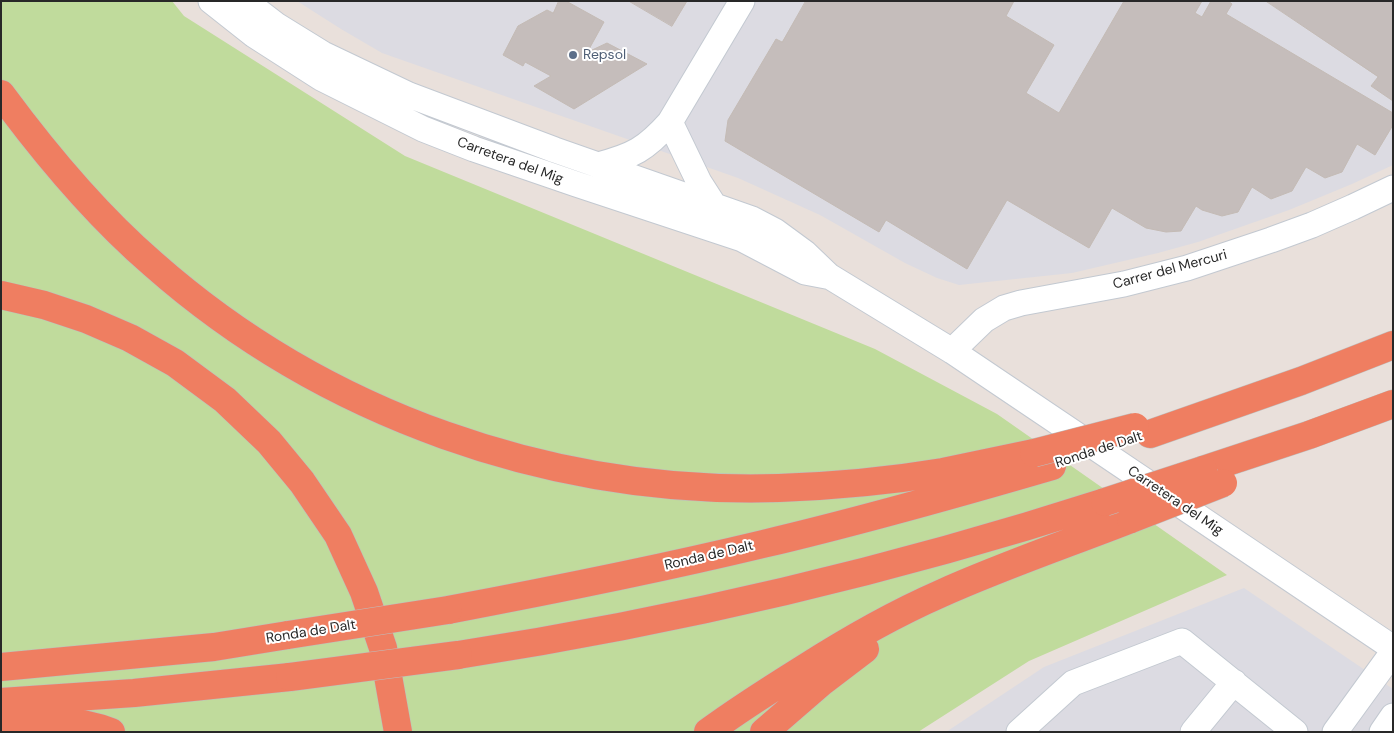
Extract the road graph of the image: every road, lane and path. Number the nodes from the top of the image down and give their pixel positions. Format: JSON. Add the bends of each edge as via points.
{"nodes":[{"id":1,"x":211,"y":1,"type":"edge"},
{"id":2,"x":246,"y":1,"type":"edge"},
{"id":3,"x":742,"y":1,"type":"edge"},
{"id":4,"x":1,"y":94,"type":"edge"},
{"id":5,"x":670,"y":122,"type":"junction"},
{"id":6,"x":598,"y":165,"type":"junction"},
{"id":7,"x":1393,"y":188,"type":"edge"},
{"id":8,"x":715,"y":207,"type":"junction"},
{"id":9,"x":742,"y":239,"type":"junction"},
{"id":10,"x":829,"y":276,"type":"junction"},
{"id":11,"x":1,"y":295,"type":"edge"},
{"id":12,"x":1393,"y":346,"type":"edge"},
{"id":13,"x":952,"y":351,"type":"junction"},
{"id":14,"x":1393,"y":404,"type":"edge"},
{"id":15,"x":1393,"y":409,"type":"edge"},
{"id":16,"x":1043,"y":459,"type":"junction"},
{"id":17,"x":1213,"y":477,"type":"junction"},
{"id":18,"x":1077,"y":540,"type":"junction"},
{"id":19,"x":1393,"y":648,"type":"edge"},
{"id":20,"x":1393,"y":652,"type":"edge"},
{"id":21,"x":1,"y":667,"type":"edge"},
{"id":22,"x":1234,"y":682,"type":"junction"},
{"id":23,"x":1,"y":702,"type":"edge"},
{"id":24,"x":1393,"y":716,"type":"edge"},
{"id":25,"x":1,"y":720,"type":"edge"},
{"id":26,"x":397,"y":729,"type":"edge"},
{"id":27,"x":111,"y":732,"type":"edge"},
{"id":28,"x":708,"y":732,"type":"edge"},
{"id":29,"x":764,"y":732,"type":"edge"},
{"id":30,"x":1018,"y":732,"type":"edge"},
{"id":31,"x":1193,"y":732,"type":"edge"},
{"id":32,"x":1295,"y":732,"type":"edge"},
{"id":33,"x":1335,"y":732,"type":"edge"},
{"id":34,"x":1382,"y":732,"type":"edge"}],
"edges":[{"from":1,"to":9,"type":"street","name":"Carretera del Mig","via":[[254,35],[322,78],[423,129]]},
{"from":2,"to":6,"type":"street","name":"Carretera del Mig","via":[[276,25],[323,54],[409,95]]},
{"from":3,"to":5,"type":"street"},
{"from":4,"to":16,"type":"highway","via":[[50,158],[98,212],[152,264],[209,310],[273,353],[350,396],[459,440],[535,463],[606,477],[682,486],[740,488],[815,486],[899,478]]},
{"from":5,"to":6,"type":"street","via":[[657,137],[634,154]]},
{"from":5,"to":8,"type":"street"},
{"from":6,"to":8,"type":"street","name":"Carretera del Mig"},
{"from":7,"to":13,"type":"street","name":"Carrer del Mercuri","via":[[1312,225],[1187,268],[1004,308],[984,320]]},
{"from":8,"to":9,"type":"street"},
{"from":8,"to":10,"type":"street","name":"Carretera del Mig","via":[[752,219],[775,231]]},
{"from":9,"to":10,"type":"street","name":"Carretera del Mig","via":[[805,272]]},
{"from":10,"to":13,"type":"street","name":"Carretera del Mig"},
{"from":11,"to":26,"type":"highway","via":[[86,318],[130,338],[175,363],[218,395],[269,442],[302,482],[338,535],[360,584],[383,648]]},
{"from":12,"to":16,"type":"highway","name":"Ronda de Dalt","via":[[1301,381]]},
{"from":13,"to":19,"type":"street","name":"Carretera del Mig"},
{"from":14,"to":17,"type":"highway","via":[[1309,435]]},
{"from":15,"to":17,"type":"highway","via":[[1315,447]]},
{"from":16,"to":21,"type":"highway","name":"Ronda de Dalt","bridge":true,"via":[[919,504],[622,576],[448,610],[214,647]]},
{"from":17,"to":18,"type":"highway","bridge":true,"via":[[1130,519]]},
{"from":17,"to":23,"type":"highway","bridge":true,"via":[[1105,502],[859,574],[761,598],[547,642],[290,677]]},
{"from":18,"to":28,"type":"highway","via":[[939,594],[860,634],[740,708]]},
{"from":18,"to":29,"type":"highway","via":[[906,623],[823,681]]},
{"from":20,"to":33,"type":"street"},
{"from":22,"to":30,"type":"street","via":[[1182,641],[1073,683]]},
{"from":22,"to":31,"type":"street"},
{"from":22,"to":32,"type":"street"},
{"from":24,"to":34,"type":"street"},
{"from":25,"to":27,"type":"highway","via":[[66,722]]}]}
